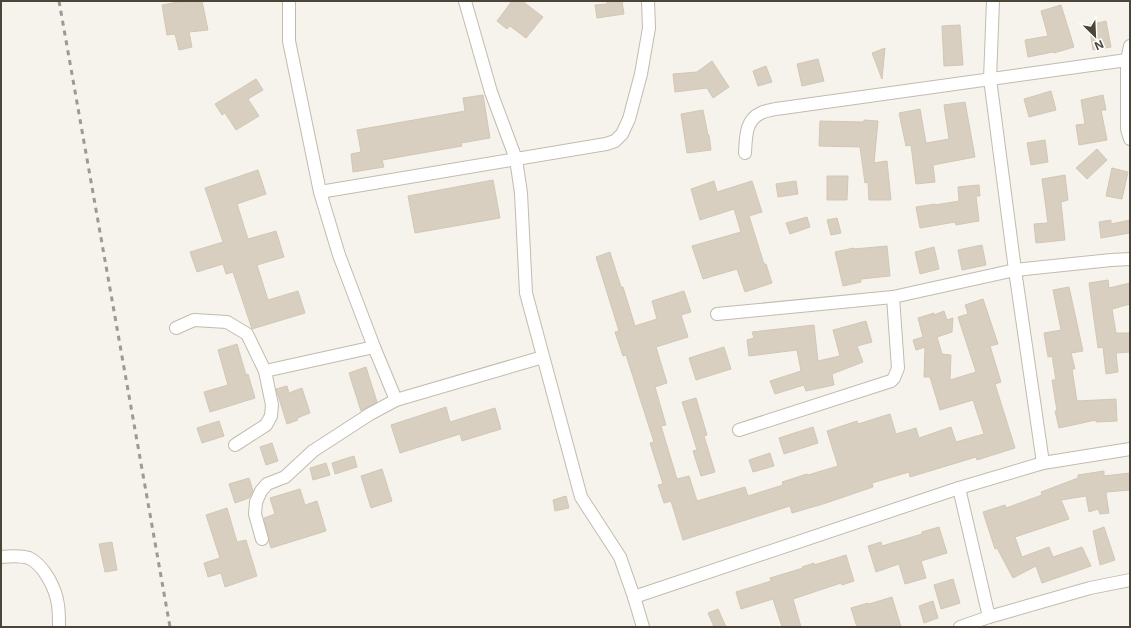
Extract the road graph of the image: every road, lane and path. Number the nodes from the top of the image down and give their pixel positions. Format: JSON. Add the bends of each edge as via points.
{"nodes":[{"id":1,"x":289,"y":1,"type":"edge"},
{"id":2,"x":465,"y":1,"type":"edge"},
{"id":3,"x":648,"y":1,"type":"edge"},
{"id":4,"x":993,"y":1,"type":"edge"},
{"id":5,"x":1130,"y":46,"type":"edge"},
{"id":6,"x":1127,"y":60,"type":"junction"},
{"id":7,"x":990,"y":79,"type":"junction"},
{"id":8,"x":1130,"y":139,"type":"edge"},
{"id":9,"x":745,"y":153,"type":"dead end"},
{"id":10,"x":516,"y":159,"type":"junction"},
{"id":11,"x":320,"y":192,"type":"junction"},
{"id":12,"x":1130,"y":260,"type":"edge"},
{"id":13,"x":1015,"y":270,"type":"junction"},
{"id":14,"x":893,"y":298,"type":"junction"},
{"id":15,"x":718,"y":314,"type":"dead end"},
{"id":16,"x":176,"y":328,"type":"dead end"},
{"id":17,"x":374,"y":346,"type":"junction"},
{"id":18,"x":543,"y":357,"type":"junction"},
{"id":19,"x":264,"y":371,"type":"junction"},
{"id":20,"x":396,"y":400,"type":"junction"},
{"id":21,"x":739,"y":430,"type":"dead end"},
{"id":22,"x":235,"y":445,"type":"dead end"},
{"id":23,"x":1130,"y":449,"type":"edge"},
{"id":24,"x":1043,"y":463,"type":"junction"},
{"id":25,"x":958,"y":488,"type":"junction"},
{"id":26,"x":262,"y":540,"type":"dead end"},
{"id":27,"x":1,"y":557,"type":"edge"},
{"id":28,"x":1130,"y":580,"type":"edge"},
{"id":29,"x":634,"y":597,"type":"junction"},
{"id":30,"x":989,"y":617,"type":"junction"},
{"id":31,"x":59,"y":627,"type":"edge"},
{"id":32,"x":642,"y":627,"type":"edge"},
{"id":33,"x":960,"y":627,"type":"edge"}],
"edges":[{"from":1,"to":11,"type":"street","via":[[289,41]]},
{"from":2,"to":10,"type":"street","via":[[491,92]]},
{"from":3,"to":10,"type":"street","via":[[649,28],[641,74],[629,119],[622,134],[615,141],[606,144]]},
{"from":4,"to":7,"type":"street"},
{"from":5,"to":6,"type":"street"},
{"from":6,"to":7,"type":"street"},
{"from":6,"to":8,"type":"street","via":[[1127,129]]},
{"from":7,"to":9,"type":"street","via":[[776,109],[759,114],[750,122]]},
{"from":7,"to":13,"type":"street"},
{"from":10,"to":11,"type":"street"},
{"from":10,"to":18,"type":"street","via":[[521,193],[526,293]]},
{"from":11,"to":17,"type":"street","via":[[339,255]]},
{"from":12,"to":13,"type":"street"},
{"from":13,"to":14,"type":"street"},
{"from":13,"to":24,"type":"street"},
{"from":14,"to":15,"type":"street"},
{"from":14,"to":21,"type":"street","via":[[898,368],[894,378]]},
{"from":16,"to":19,"type":"street","via":[[194,320],[227,322],[247,334]]},
{"from":17,"to":19,"type":"street"},
{"from":17,"to":20,"type":"street"},
{"from":18,"to":20,"type":"street"},
{"from":18,"to":29,"type":"street","via":[[581,497],[620,557]]},
{"from":19,"to":22,"type":"street","via":[[272,405],[271,416],[266,425]]},
{"from":20,"to":26,"type":"street","via":[[313,451],[284,477],[267,484],[256,502],[254,514]]},
{"from":23,"to":24,"type":"street"},
{"from":24,"to":25,"type":"street"},
{"from":25,"to":29,"type":"street"},
{"from":25,"to":30,"type":"street"},
{"from":27,"to":31,"type":"street","via":[[19,556],[30,559],[45,572],[58,604]]},
{"from":28,"to":30,"type":"street","via":[[1090,588]]},
{"from":29,"to":32,"type":"street"},
{"from":30,"to":33,"type":"street"}]}
